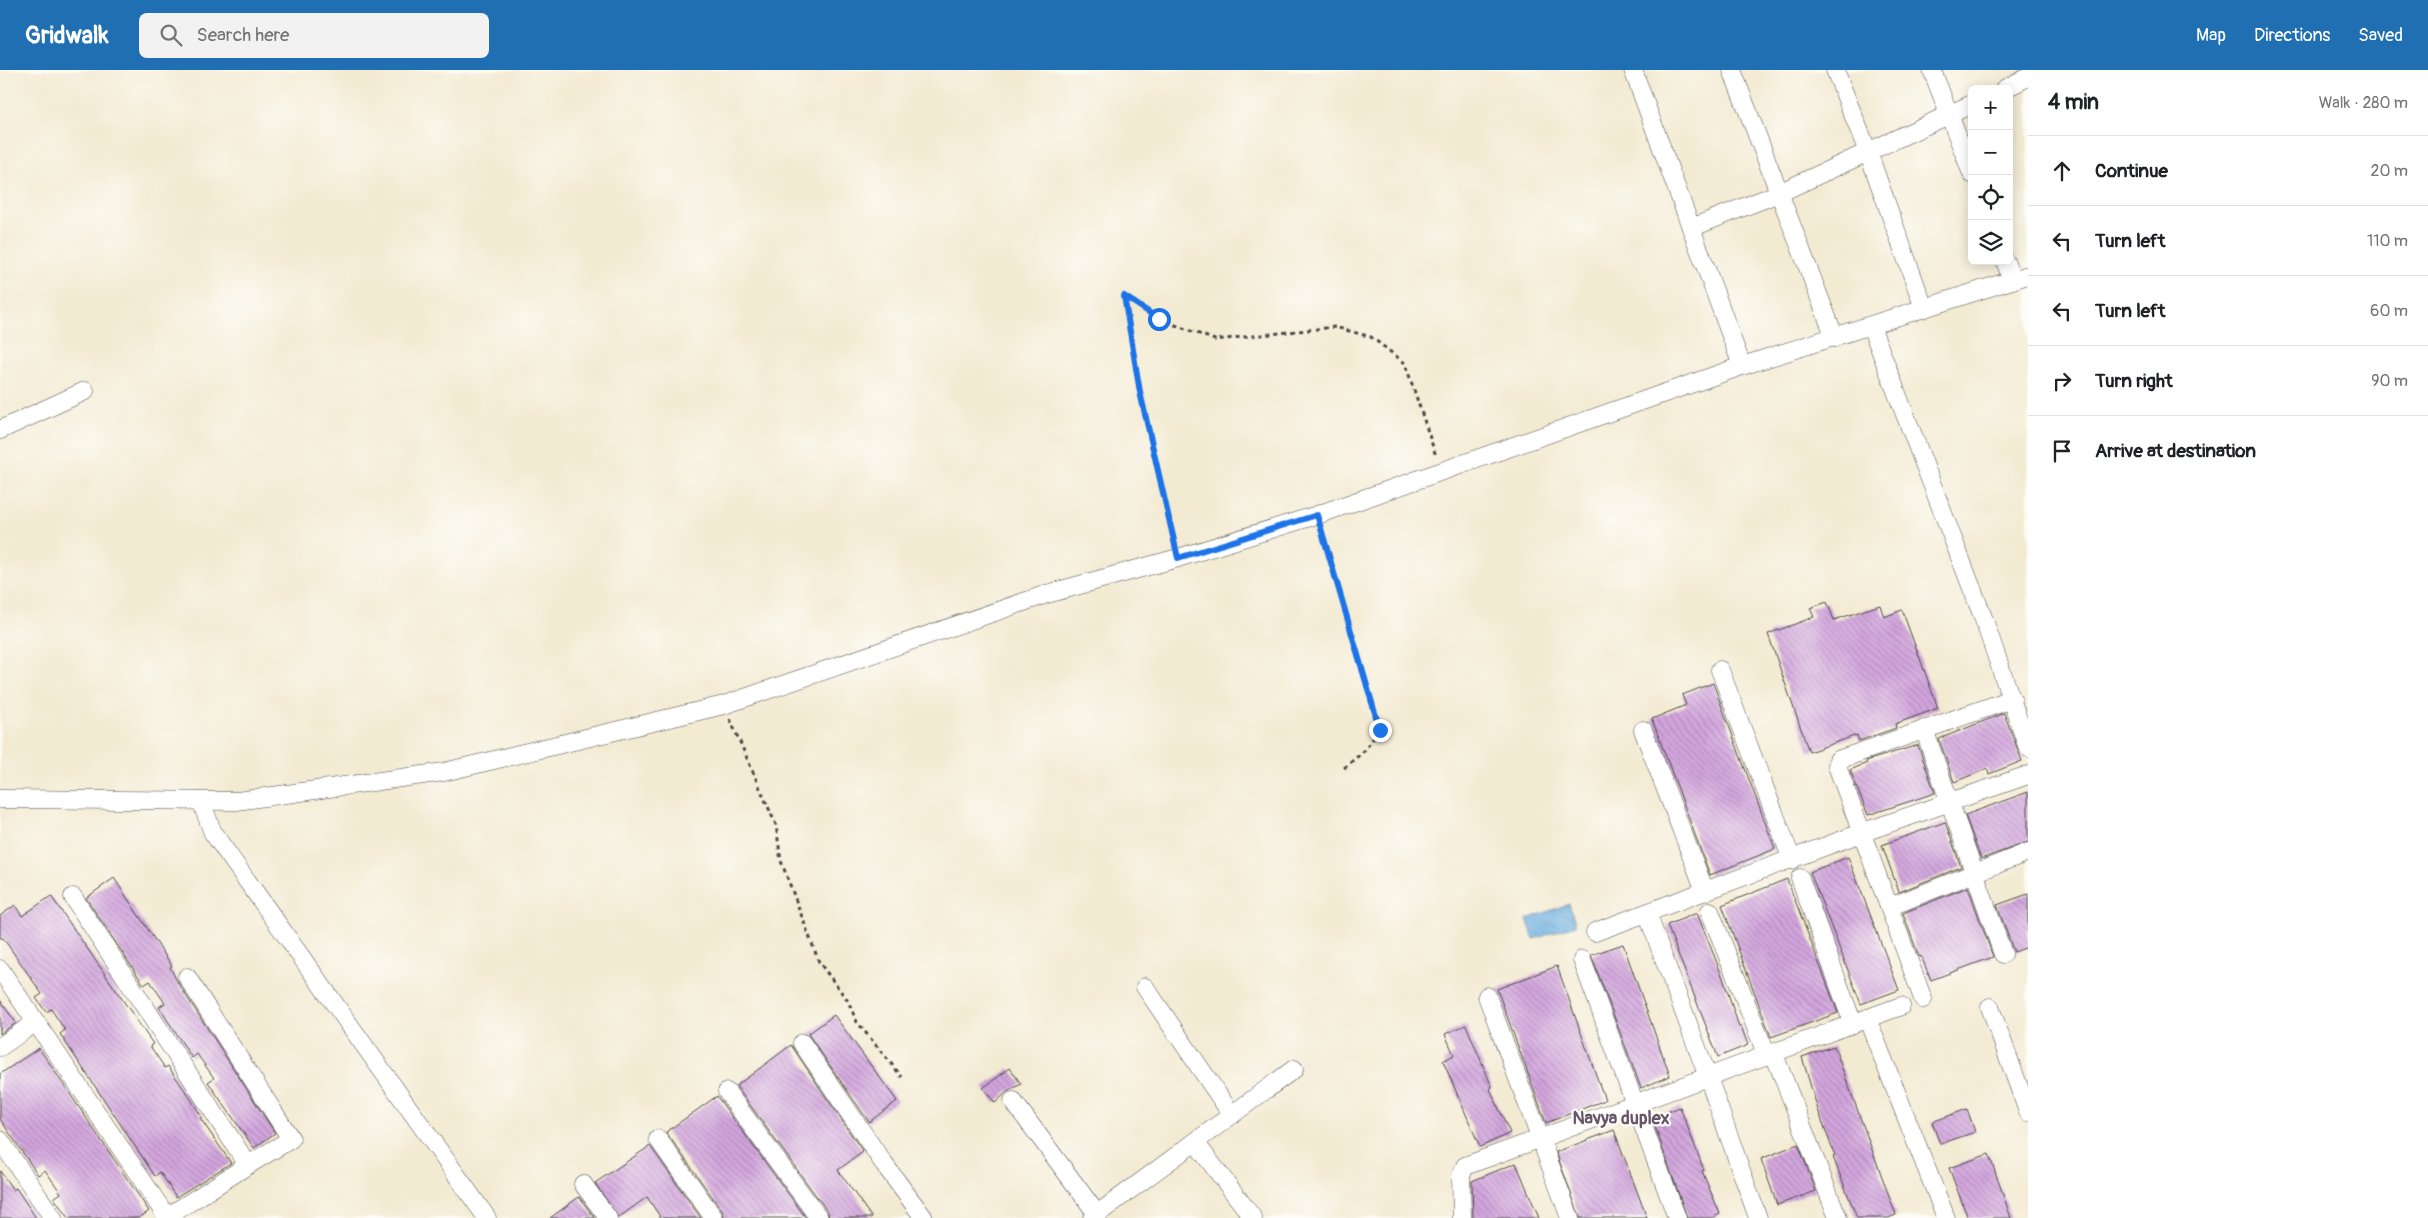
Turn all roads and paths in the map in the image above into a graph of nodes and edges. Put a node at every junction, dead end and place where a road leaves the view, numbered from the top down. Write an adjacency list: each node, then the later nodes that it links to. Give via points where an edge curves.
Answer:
1 (1634, 70): 12 (street)
2 (1732, 70): 11 (street)
3 (1835, 70): 9 (street)
4 (1932, 70): 8 (street)
5 (2028, 77): 6 (street)
6 (2012, 85)
7 (1968, 106): 8 (street)
8 (1949, 115): 9 (street); 10 (street)
9 (1868, 152): 11 (street); 15 (street)
10 (1968, 164)
11 (1779, 192): 12 (street); 17 (street)
12 (1691, 228): 18 (street)
13 (2009, 265): 14 (street)
14 (2020, 277): 15 (street)
15 (1924, 308): 16 (street)
16 (1871, 326): 17 (street); 25 (street)
17 (1835, 338): 18 (street)
18 (1742, 366): 21 (street)
19 (85, 391): 20 (street)
20 (0, 430)
21 (1442, 472): 22 (street); 23 (path, via 1405,363 1371,337 1334,327 1215,340 1159,319 1124,296 1140,392)
22 (1317, 515): 23 (street); 30 (path, via 1380,730 1364,751)
23 (1178, 558): 26 (street, via 1048,594)
24 (1720, 670): 37 (street)
25 (2012, 699): 27 (street); 29 (street)
26 (724, 705): 33 (street, via 444,772 237,801); 61 (path, via 776,825 781,861 819,962 848,1001 857,1022)
27 (1924, 729): 34 (street); 35 (street, via 1838,760 1837,766)
28 (1643, 730): 40 (street)
29 (2028, 748)
30 (1343, 769)
31 (2028, 775): 34 (street)
32 (0, 799): 33 (street)
33 (200, 801): 77 (street, via 213,833)
34 (1949, 801): 35 (street); 38 (street)
35 (1862, 833): 37 (street); 42 (street)
36 (2028, 852): 38 (street)
37 (1792, 860): 40 (street)
38 (1975, 872): 42 (street); 46 (street)
39 (1800, 878): 55 (street)
40 (1704, 891): 44 (street)
41 (73, 897): 72 (street)
42 (1889, 907): 52 (street)
43 (1710, 911): 59 (street)
44 (1646, 913): 45 (street); 62 (street)
45 (1595, 932)
46 (2003, 954)
47 (1582, 960): 65 (street)
48 (0, 969): 56 (street)
49 (187, 977): 72 (street, via 291,1139)
50 (1145, 988): 67 (street)
51 (1487, 996): 68 (street)
52 (1923, 999)
53 (1901, 1006): 55 (street)
54 (1990, 1007): 66 (street)
55 (1860, 1021): 59 (street); 88 (street)
56 (36, 1022): 58 (street); 76 (street)
57 (802, 1043): 81 (street)
58 (0, 1047)
59 (1770, 1055): 62 (street); 87 (street)
60 (1294, 1069): 67 (street)
61 (902, 1077)
62 (1708, 1077): 65 (street); 86 (street)
63 (726, 1092): 80 (street)
64 (1013, 1101): 74 (street)
65 (1636, 1103): 68 (street); 85 (street)
66 (2028, 1112)
67 (1232, 1115): 71 (street)
68 (1541, 1138): 83 (street, via 1465,1166 1461,1176); 84 (street)
69 (658, 1139): 79 (street)
70 (0, 1140): 75 (street)
71 (1195, 1142): 74 (street); 82 (street)
72 (248, 1165): 76 (street)
73 (583, 1184): 78 (street)
74 (1094, 1216)
75 (53, 1218)
76 (167, 1218)
77 (486, 1218)
78 (608, 1218)
79 (714, 1218)
80 (819, 1218)
81 (924, 1218)
82 (1253, 1218)
83 (1462, 1218)
84 (1570, 1218)
85 (1677, 1218)
86 (1758, 1218)
87 (1838, 1218)
88 (1946, 1218)

